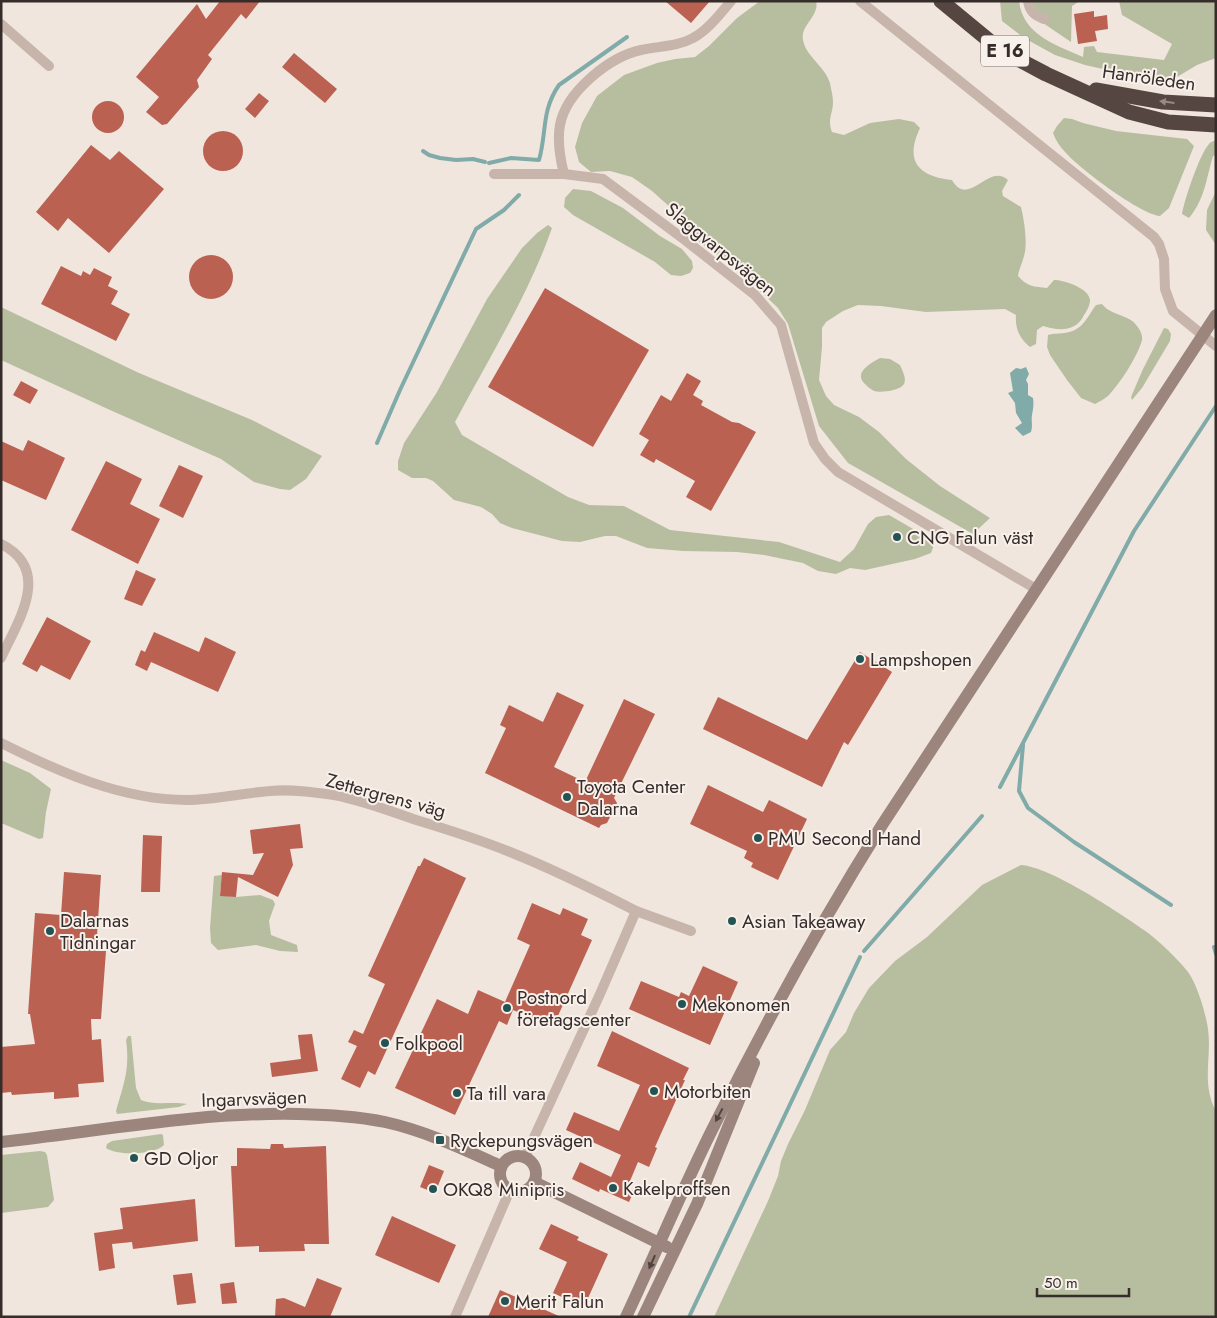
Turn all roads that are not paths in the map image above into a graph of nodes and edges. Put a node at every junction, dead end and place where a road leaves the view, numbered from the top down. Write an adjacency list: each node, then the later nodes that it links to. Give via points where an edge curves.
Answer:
1 (731, 1): 12 (street, via 694,38 618,58 604,66 578,91 568,102 560,125 559,154)
2 (860, 1): 14 (street, via 1154,236 1164,259 1165,289 1173,311)
3 (941, 1): 8 (highway, Hanröleden / E 16, via 1012,56)
4 (1028, 1): 5 (street, via 1035,16)
5 (1044, 19)
6 (1, 24): 7 (street)
7 (49, 66)
8 (1077, 87): 9 (highway, Hanröleden / E 16, one-way to 8, via 1163,102); 10 (highway, Hanröleden / E 16, via 1129,112 1186,124)
9 (1216, 105)
10 (1216, 125)
11 (494, 174): 12 (street, Slaggvarpsvägen)
12 (564, 174): 17 (street, Slaggvarpsvägen, via 603,179 692,245 768,308 782,325 814,443 838,472)
13 (1216, 315): 14 (main road)
14 (1202, 335): 15 (street); 17 (main road)
15 (1216, 346)
16 (1, 544): 18 (street, via 20,558 29,588 25,606)
17 (1036, 588): 22 (main road, via 877,833)
18 (1, 658)
19 (1, 743): 20 (street, Zettergrens väg, via 36,761 130,794 186,800 271,791 336,796 512,852)
20 (636, 911): 21 (street); 24 (street)
21 (691, 931)
22 (782, 994): 28 (main road, one-way to 28, via 714,1125); 29 (main road, via 700,1196)
23 (1, 1142): 25 (main road, Ingarvsvägen, via 245,1114 315,1114 355,1117 404,1127)
24 (525, 1157): 25 (main road, via 511,1157); 26 (main road, via 534,1165)
25 (501, 1166): 27 (main road, via 500,1177)
26 (534, 1182): 27 (main road, via 526,1190); 28 (main road)
27 (510, 1190): 30 (street)
28 (660, 1243): 29 (main road); 31 (main road, one-way to 31)
29 (674, 1250): 32 (main road)
30 (455, 1317)
31 (626, 1317)
32 (643, 1317)

